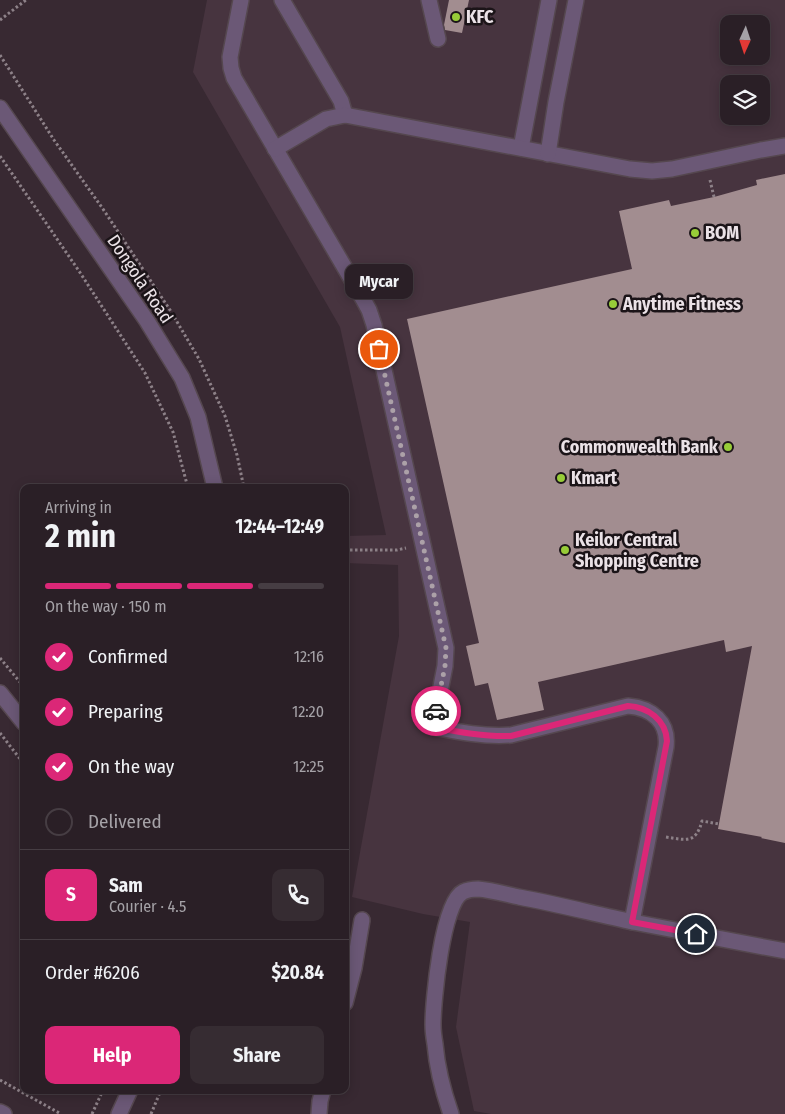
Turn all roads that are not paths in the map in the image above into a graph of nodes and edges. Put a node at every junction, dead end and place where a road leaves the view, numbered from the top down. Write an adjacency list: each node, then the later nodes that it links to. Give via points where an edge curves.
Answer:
1 (241, 0): 11 (street, via 230,57 231,68)
2 (282, 0): 8 (street, via 341,101)
3 (429, 0): 6 (street)
4 (549, 0): 10 (street)
5 (576, 0): 12 (street)
6 (438, 39)
7 (0, 108): 13 (street, Dongola Road, via 147,321 182,378 198,417)
8 (344, 116): 10 (street); 11 (street, via 326,119)
9 (785, 146): 12 (street, via 652,171)
10 (521, 148): 12 (street)
11 (276, 149): 17 (street, via 369,310 374,325 446,648 433,727 495,737 511,736 628,706 654,715 664,728 667,741)
12 (548, 154)
13 (215, 484)
14 (0, 692): 15 (street)
15 (20, 718)
16 (362, 920): 19 (street)
17 (632, 922): 18 (street); 26 (street, via 487,890 469,890 456,898 442,943 433,1026 438,1071)
18 (785, 951)
19 (349, 987)
20 (128, 1094): 24 (street)
21 (321, 1094): 25 (street)
22 (0, 1112): 23 (street)
23 (4, 1114)
24 (119, 1114)
25 (319, 1114)
26 (450, 1114)

